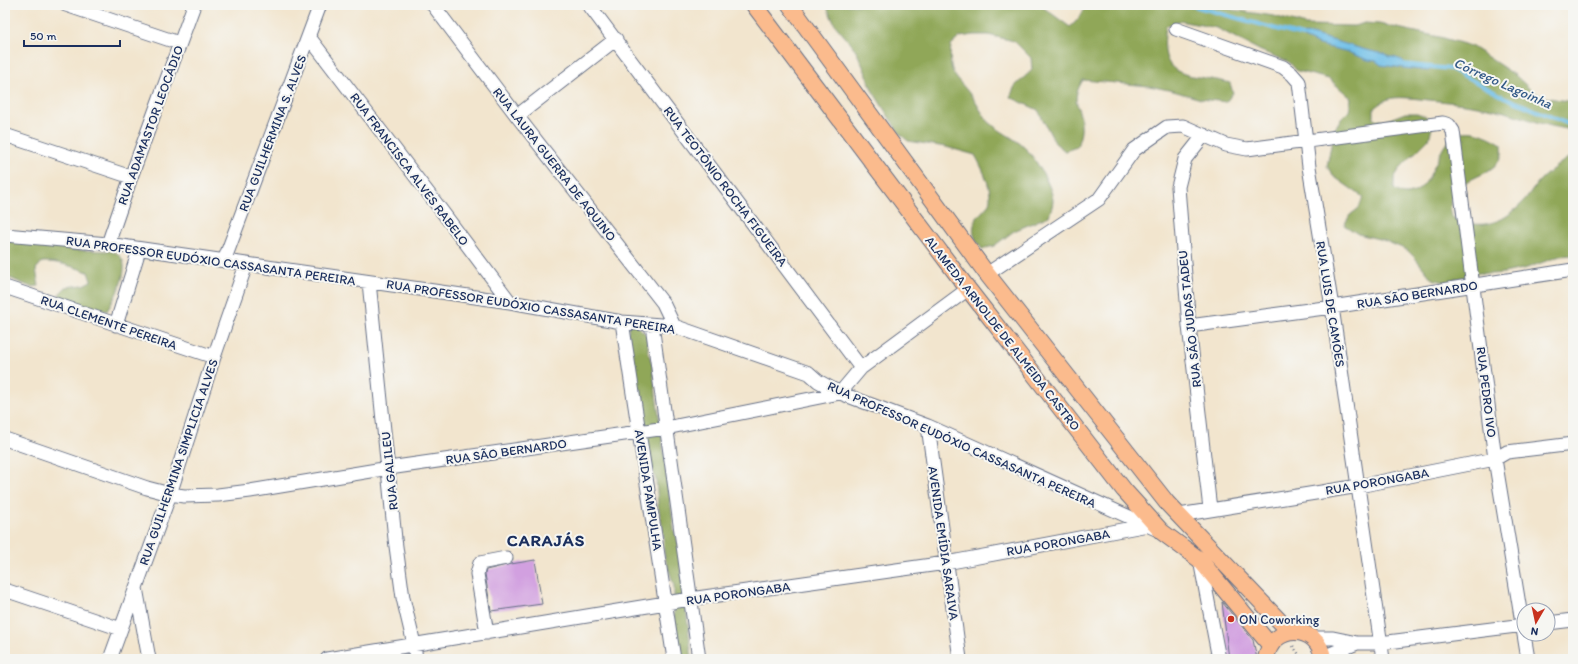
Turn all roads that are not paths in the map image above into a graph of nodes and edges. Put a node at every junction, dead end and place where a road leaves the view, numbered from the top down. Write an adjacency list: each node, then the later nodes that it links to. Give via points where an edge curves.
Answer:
1 (66, 5): 11 (street)
2 (194, 5): 11 (street, RUA ADAMASTOR LEOCÁDIO)
3 (320, 5): 9 (street, RUA GUILHERMINA S. ALVES)
4 (433, 5): 12 (street, RUA LAURA GUERRA DE AQUINO)
5 (589, 5): 10 (street, RUA TEOTÔNIO ROCHA FIGUEIRA)
6 (754, 5): 17 (main road, ALAMEDA ARNOLDE DE ALMEIDA CASTRO)
7 (790, 5): 16 (main road, ALAMEDA ARNOLDE DE ALMEIDA CASTRO)
8 (1176, 29): 15 (street, RUA LUIS DE CAMÕES, via 1283,67 1292,74 1299,82)
9 (309, 37): 22 (street, RUA GUILHERMINA S. ALVES); 30 (street, RUA FRANCISCA ALVES RABELO)
10 (616, 39): 12 (street); 38 (street, RUA TEOTÔNIO ROCHA FIGUEIRA)
11 (180, 43): 18 (street, RUA ADAMASTOR LEOCÁDIO)
12 (517, 116): 35 (street, RUA LAURA GUERRA DE AQUINO, via 663,303)
13 (5, 135): 18 (street)
14 (1204, 135): 15 (street, via 1226,145 1247,149); 25 (street, via 1182,126 1167,127 1134,150 1098,199); 36 (street, RUA SÃO JUDAS TADEU, via 1184,158 1178,187)
15 (1306, 141): 27 (street, RUA PEDRO IVO, via 1449,125 1453,131); 31 (street, RUA LUIS DE CAMÕES)
16 (899, 154): 17 (main road); 25 (main road, ALAMEDA ARNOLDE DE ALMEIDA CASTRO)
17 (878, 170): 29 (main road, ALAMEDA ARNOLDE DE ALMEIDA CASTRO)
18 (131, 177): 20 (street, RUA ADAMASTOR LEOCÁDIO)
19 (5, 235): 20 (street, RUA PROFESSOR EUDÓXIO CASSASANTA PEREIRA)
20 (108, 244): 21 (street, RUA PROFESSOR EUDÓXIO CASSASANTA PEREIRA)
21 (139, 250): 22 (street, RUA PROFESSOR EUDÓXIO CASSASANTA PEREIRA); 33 (street)
22 (224, 261): 23 (street, RUA PROFESSOR EUDÓXIO CASSASANTA PEREIRA)
23 (246, 265): 26 (street, RUA PROFESSOR EUDÓXIO CASSASANTA PEREIRA); 37 (street, RUA GUILHERMINA SIMPLICIA ALVES)
24 (1573, 270): 27 (street, RUA SÃO BERNARDO)
25 (987, 274): 50 (main road, ALAMEDA ARNOLDE DE ALMEIDA CASTRO)
26 (369, 282): 30 (street, RUA PROFESSOR EUDÓXIO CASSASANTA PEREIRA); 46 (street, RUA GALILEU)
27 (1473, 285): 31 (street, RUA SÃO BERNARDO); 45 (street, RUA PEDRO IVO)
28 (5, 287): 33 (street, RUA CLEMENTE PEREIRA)
29 (968, 289): 38 (street); 51 (main road, ALAMEDA ARNOLDE DE ALMEIDA CASTRO)
30 (510, 302): 32 (street, RUA PROFESSOR EUDÓXIO CASSASANTA PEREIRA)
31 (1332, 307): 36 (street, RUA SÃO BERNARDO); 47 (street, RUA LUIS DE CAMÕES)
32 (622, 322): 34 (street, RUA PROFESSOR EUDÓXIO CASSASANTA PEREIRA); 42 (street, AVENIDA PAMPULHA)
33 (116, 325): 37 (street, RUA CLEMENTE PEREIRA)
34 (652, 325): 35 (street, RUA PROFESSOR EUDÓXIO CASSASANTA PEREIRA); 41 (street, AVENIDA PAMPULHA)
35 (674, 326): 39 (street, RUA PROFESSOR EUDÓXIO CASSASANTA PEREIRA, via 809,373)
36 (1189, 326): 49 (street, RUA SÃO JUDAS TADEU)
37 (214, 358): 48 (street, RUA GUILHERMINA SIMPLICIA ALVES)
38 (861, 368): 39 (street)
39 (840, 394): 40 (street, RUA PROFESSOR EUDÓXIO CASSASANTA PEREIRA); 41 (street, RUA SÃO BERNARDO)
40 (928, 426): 51 (street, RUA PROFESSOR EUDÓXIO CASSASANTA PEREIRA); 54 (street, AVENIDA EMÍDIA SARAIVA)
41 (666, 428): 42 (street, RUA SÃO BERNARDO); 57 (street, AVENIDA PAMPULHA)
42 (640, 432): 46 (street, RUA SÃO BERNARDO); 59 (street, AVENIDA PAMPULHA)
43 (5, 439): 48 (street, RUA SÃO BERNARDO)
44 (1573, 444): 45 (street, RUA PORONGABA, via 1508,452)
45 (1495, 459): 47 (street, RUA PORONGABA); 58 (street, RUA PEDRO IVO)
46 (389, 468): 48 (street, RUA SÃO BERNARDO, via 218,495); 70 (street, RUA GALILEU, via 403,598)
47 (1359, 486): 49 (street, RUA PORONGABA); 67 (street, RUA LUIS DE CAMÕES)
48 (170, 494): 55 (street, RUA GUILHERMINA SIMPLICIA ALVES)
49 (1210, 509): 50 (street, RUA PORONGABA)
50 (1179, 515): 65 (main road, ALAMEDA ARNOLDE DE ALMEIDA CASTRO)
51 (1155, 529): 53 (main road, ALAMEDA ARNOLDE DE ALMEIDA CASTRO); 54 (street, RUA PORONGABA)
52 (506, 558): 64 (street, via 480,563 477,574)
53 (1200, 560): 71 (main road, ALAMEDA ARNOLDE DE ALMEIDA CASTRO); 80 (street)
54 (946, 563): 57 (street, RUA PORONGABA); 79 (street, AVENIDA EMÍDIA SARAIVA)
55 (136, 587): 63 (street, RUA GUILHERMINA SIMPLICIA ALVES); 74 (street)
56 (5, 590): 63 (street)
57 (690, 599): 59 (street, RUA PORONGABA); 78 (street, AVENIDA PAMPULHA)
58 (1519, 602)
59 (666, 604): 64 (street, RUA PORONGABA); 77 (street, AVENIDA PAMPULHA)
60 (1573, 620): 61 (street)
61 (1556, 622)
62 (1516, 627): 67 (street)
63 (121, 629): 73 (street, RUA GUILHERMINA SIMPLICIA ALVES)
64 (487, 632): 70 (street, RUA PORONGABA)
65 (1290, 632): 66 (main road, via 1299,632); 71 (main road, via 1280,635 1273,641)
66 (1312, 638): 69 (street, via 1333,638); 72 (main road, via 1321,648)
67 (1380, 642): 69 (street); 81 (street, RUA LUIS DE CAMÕES)
68 (1525, 642): 82 (street, RUA PEDRO IVO)
69 (1357, 643): 72 (street)
70 (414, 644): 75 (street, RUA PORONGABA); 76 (street, RUA GALILEU)
71 (1268, 652)
72 (1323, 658)
73 (110, 659)
74 (149, 659)
75 (327, 659)
76 (416, 659)
77 (674, 659)
78 (699, 659)
79 (960, 659)
80 (1219, 659)
81 (1383, 659)
82 (1528, 659)

